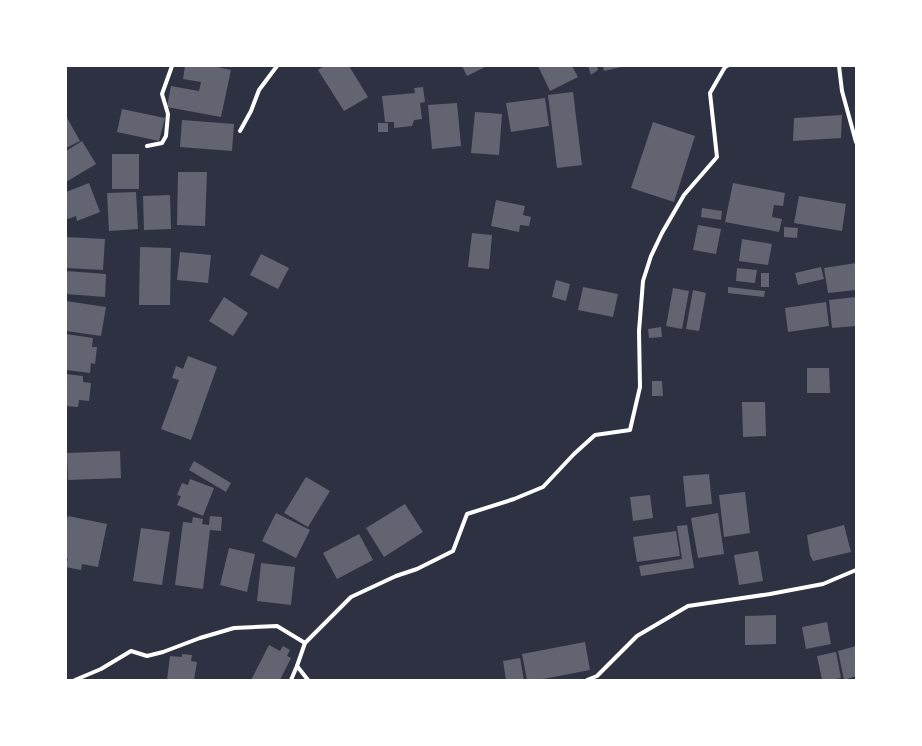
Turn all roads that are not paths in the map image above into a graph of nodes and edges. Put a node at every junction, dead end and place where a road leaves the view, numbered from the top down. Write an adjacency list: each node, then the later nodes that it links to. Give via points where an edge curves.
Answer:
1 (172, 66): 7 (street, via 162,94 168,114 166,136 162,143)
2 (277, 66): 5 (street, via 259,90)
3 (727, 66): 9 (street, via 710,93 716,157 684,196 662,233 643,281 639,331 640,387 630,430 595,435 543,487 466,514 453,551 351,597)
4 (839, 66): 6 (street, via 842,91)
5 (240, 130)
6 (856, 142)
7 (147, 146)
8 (856, 570): 14 (street, via 823,584 688,606 637,636 597,676)
9 (305, 643): 10 (street); 11 (street, via 277,626 234,628 147,656 131,650 101,669)
10 (297, 666): 12 (street); 13 (street)
11 (75, 680)
12 (291, 680)
13 (308, 680)
14 (587, 680)

